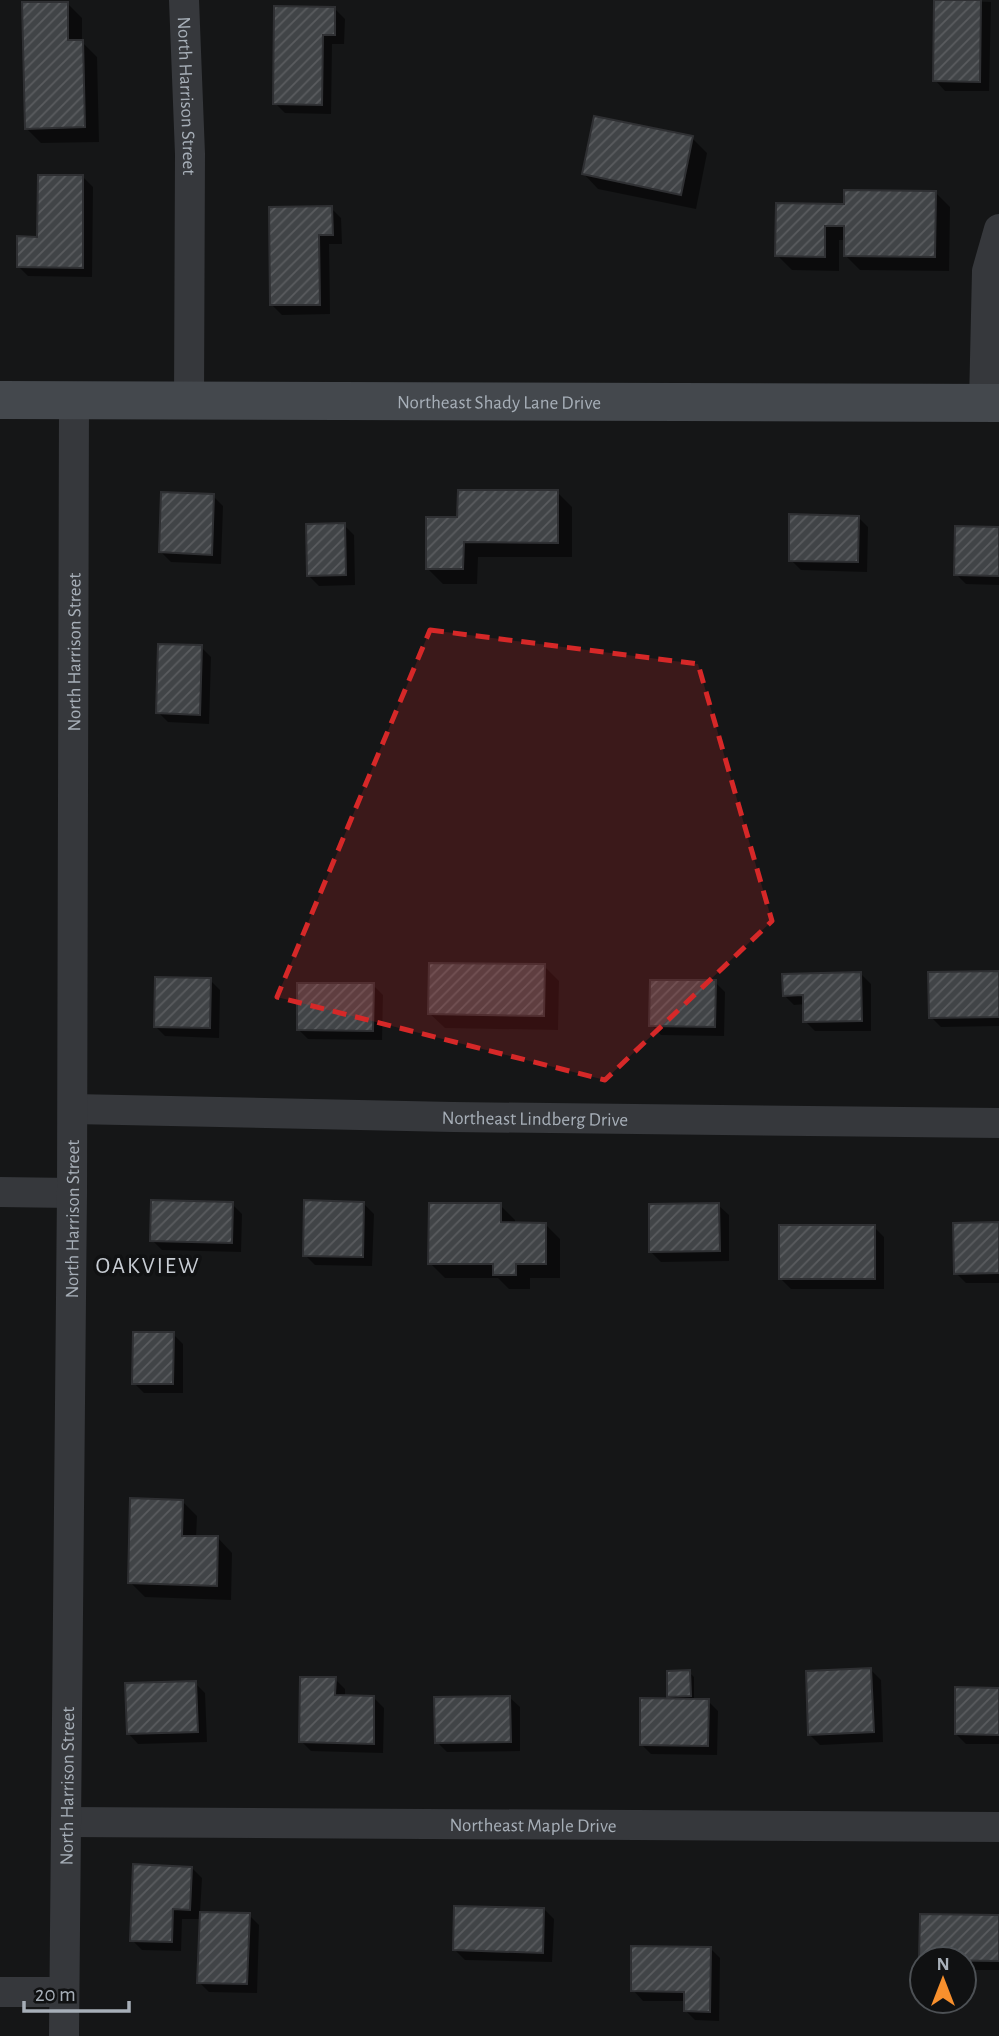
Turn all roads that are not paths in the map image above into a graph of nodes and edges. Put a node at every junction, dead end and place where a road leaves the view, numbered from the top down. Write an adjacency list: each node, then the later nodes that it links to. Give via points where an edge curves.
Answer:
1 (184, 0): 5 (street, North Harrison Street, via 190,154)
2 (999, 229): 6 (street, via 987,271)
3 (0, 400): 4 (street, Northeast Shady Lane Drive)
4 (74, 401): 5 (street, Northeast Shady Lane Drive); 7 (street, North Harrison Street)
5 (189, 401): 6 (street, Northeast Shady Lane Drive)
6 (992, 403)
7 (73, 1109): 8 (street, Northeast Lindberg Drive); 10 (street, North Harrison Street)
8 (999, 1122)
9 (0, 1192): 10 (street)
10 (72, 1193): 11 (street, North Harrison Street)
11 (66, 1822): 12 (street, Northeast Maple Drive); 14 (street, North Harrison Street)
12 (999, 1828)
13 (0, 1992): 14 (street)
14 (64, 1992): 15 (street, North Harrison Street)
15 (64, 2036)

